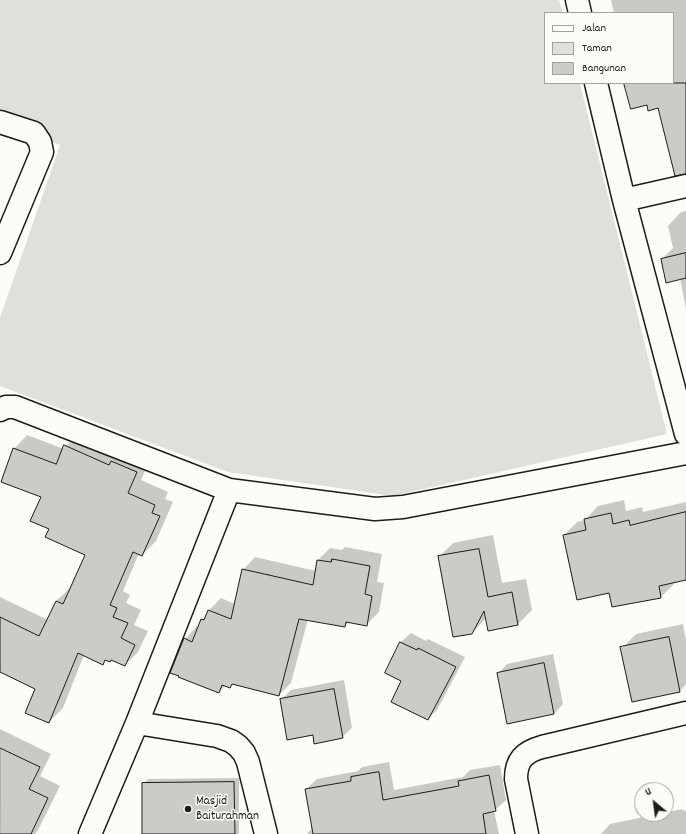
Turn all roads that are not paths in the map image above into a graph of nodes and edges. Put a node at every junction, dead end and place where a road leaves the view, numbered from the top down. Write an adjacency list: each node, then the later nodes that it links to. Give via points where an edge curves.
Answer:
1 (577, 0): 2 (street)
2 (580, 12)
3 (596, 84): 6 (street)
4 (0, 122): 7 (street, via 34,134 40,142 42,152)
5 (686, 186): 6 (street)
6 (624, 200): 9 (street)
7 (0, 253)
8 (0, 410): 11 (street, via 16,407)
9 (686, 434)
10 (686, 453): 11 (street, via 403,507 374,509)
11 (229, 490): 13 (street)
12 (686, 713): 16 (street, via 542,747 525,755 519,761 516,779)
13 (137, 723): 14 (street); 15 (street, via 216,736 238,746 248,762)
14 (90, 834)
15 (266, 834)
16 (527, 834)

